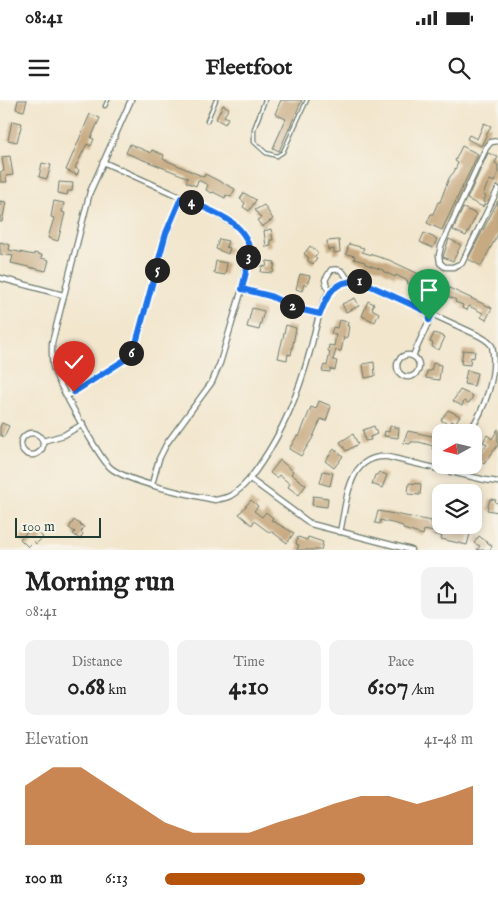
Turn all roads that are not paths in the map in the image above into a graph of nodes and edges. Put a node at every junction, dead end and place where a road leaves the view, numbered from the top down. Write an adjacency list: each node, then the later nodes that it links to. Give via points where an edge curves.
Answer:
1 (108, 100): 6 (lane)
2 (130, 100): 9 (street)
3 (216, 100): 7 (lane)
4 (265, 100): 5 (lane, via 254,129 254,142 266,153 277,156 282,152)
5 (307, 100)
6 (106, 106)
7 (207, 120)
8 (498, 141): 10 (street, via 486,148 447,230 439,256 445,267 462,263)
9 (103, 162): 11 (street); 16 (street, via 90,192)
10 (498, 189)
11 (181, 198): 14 (street, via 231,222 245,236 250,248); 21 (street, via 166,233 130,356)
12 (0, 278): 16 (street)
13 (349, 282): 15 (street); 15 (street, via 341,270 331,270 325,280); 18 (street, via 360,281)
14 (242, 289): 17 (street); 29 (street, via 212,382 167,444)
15 (329, 292): 17 (street)
16 (64, 295): 21 (street, via 52,353 55,373)
17 (320, 314): 27 (street, via 296,400 281,431)
18 (432, 314): 19 (street); 20 (street, via 486,340 496,358)
19 (413, 356): 19 (street, via 418,361 418,372 412,377 402,376 397,370 397,362 402,356)
20 (497, 377): 23 (street)
21 (67, 396): 22 (street)
22 (82, 424): 24 (street, via 64,436); 29 (street, via 110,468 128,478)
23 (474, 424)
24 (43, 441): 24 (street, via 39,434 31,432 24,435 20,445 26,454 34,455 40,452)
25 (432, 467): 30 (street, via 388,457 374,457 361,464 352,478)
26 (460, 474): 28 (street)
27 (250, 479): 29 (street, via 229,496 215,500); 30 (street, via 307,522)
28 (498, 482)
29 (152, 484)
30 (340, 532): 31 (street)
31 (411, 550)

